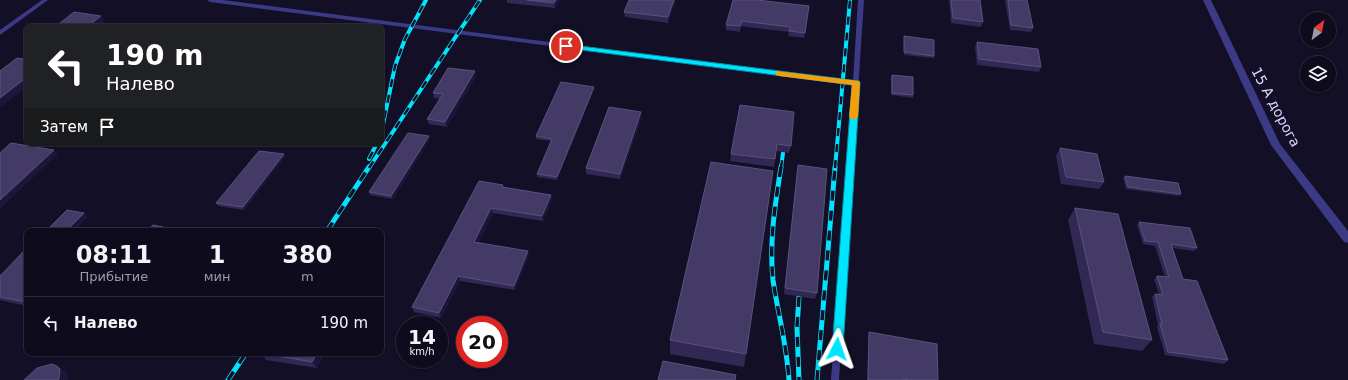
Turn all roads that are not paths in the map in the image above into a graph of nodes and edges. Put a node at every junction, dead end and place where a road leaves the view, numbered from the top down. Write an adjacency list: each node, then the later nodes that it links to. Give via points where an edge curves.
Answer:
1 (45, 0): 5 (lane)
2 (210, 0): 6 (lane)
3 (861, 0): 6 (lane)
4 (1207, 0): 7 (street, 15 А дорога, via 1276,145)
5 (0, 33)
6 (856, 83): 8 (lane)
7 (1348, 238)
8 (835, 380)

